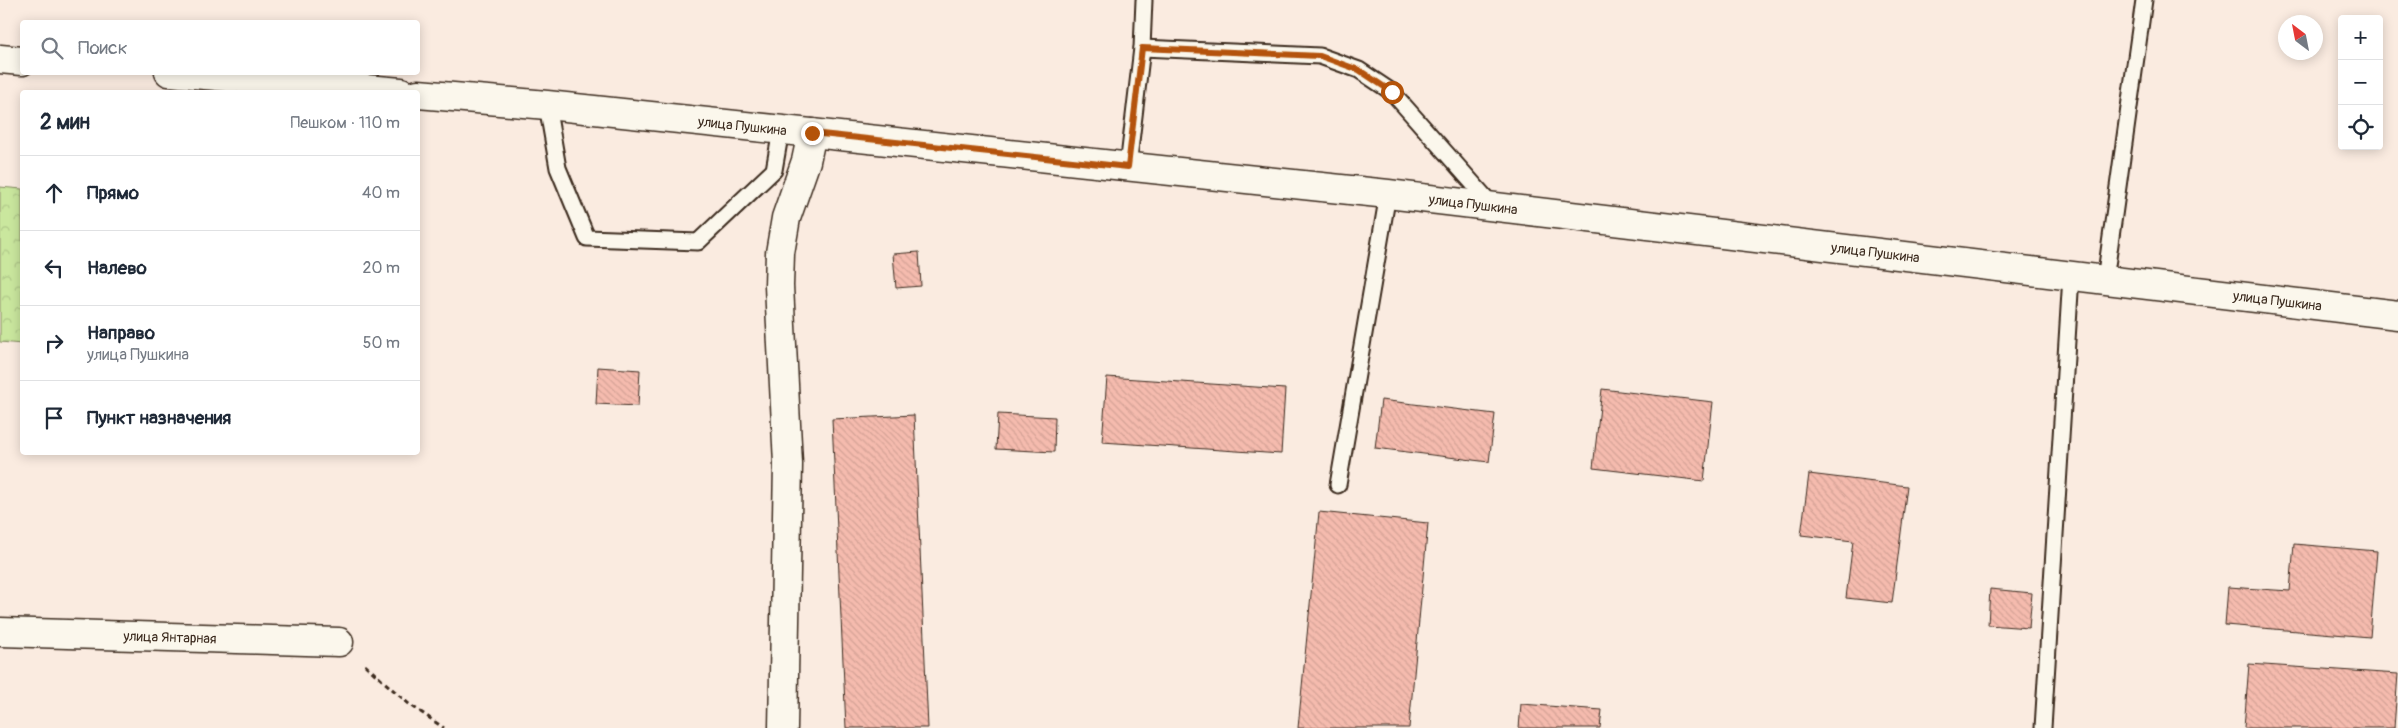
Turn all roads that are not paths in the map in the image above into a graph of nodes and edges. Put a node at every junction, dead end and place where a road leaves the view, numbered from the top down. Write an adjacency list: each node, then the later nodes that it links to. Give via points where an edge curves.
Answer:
1 (1144, 0): 3 (lane)
2 (2144, 0): 16 (lane)
3 (1142, 48): 12 (lane); 14 (lane, via 1320,56 1359,70 1392,92)
4 (0, 59): 5 (street)
5 (20, 61)
6 (204, 75): 7 (street)
7 (378, 90)
8 (420, 94): 9 (street, улица Пушкина)
9 (547, 105): 10 (street, улица Пушкина); 10 (lane, via 558,168 587,238 698,242 774,170)
10 (781, 130): 11 (street, улица Пушкина)
11 (812, 133): 12 (street, улица Пушкина); 21 (street, via 786,218 780,253 788,464)
12 (1128, 167): 13 (street, улица Пушкина)
13 (1388, 194): 14 (street, улица Пушкина); 18 (lane)
14 (1494, 207): 15 (street, улица Пушкина)
15 (2071, 276): 16 (street, улица Пушкина); 22 (lane)
16 (2105, 280): 17 (street, улица Пушкина)
17 (2398, 316)
18 (1338, 485)
19 (0, 632): 20 (street, улица Янтарная)
20 (339, 642)
21 (783, 728)
22 (2042, 728)

